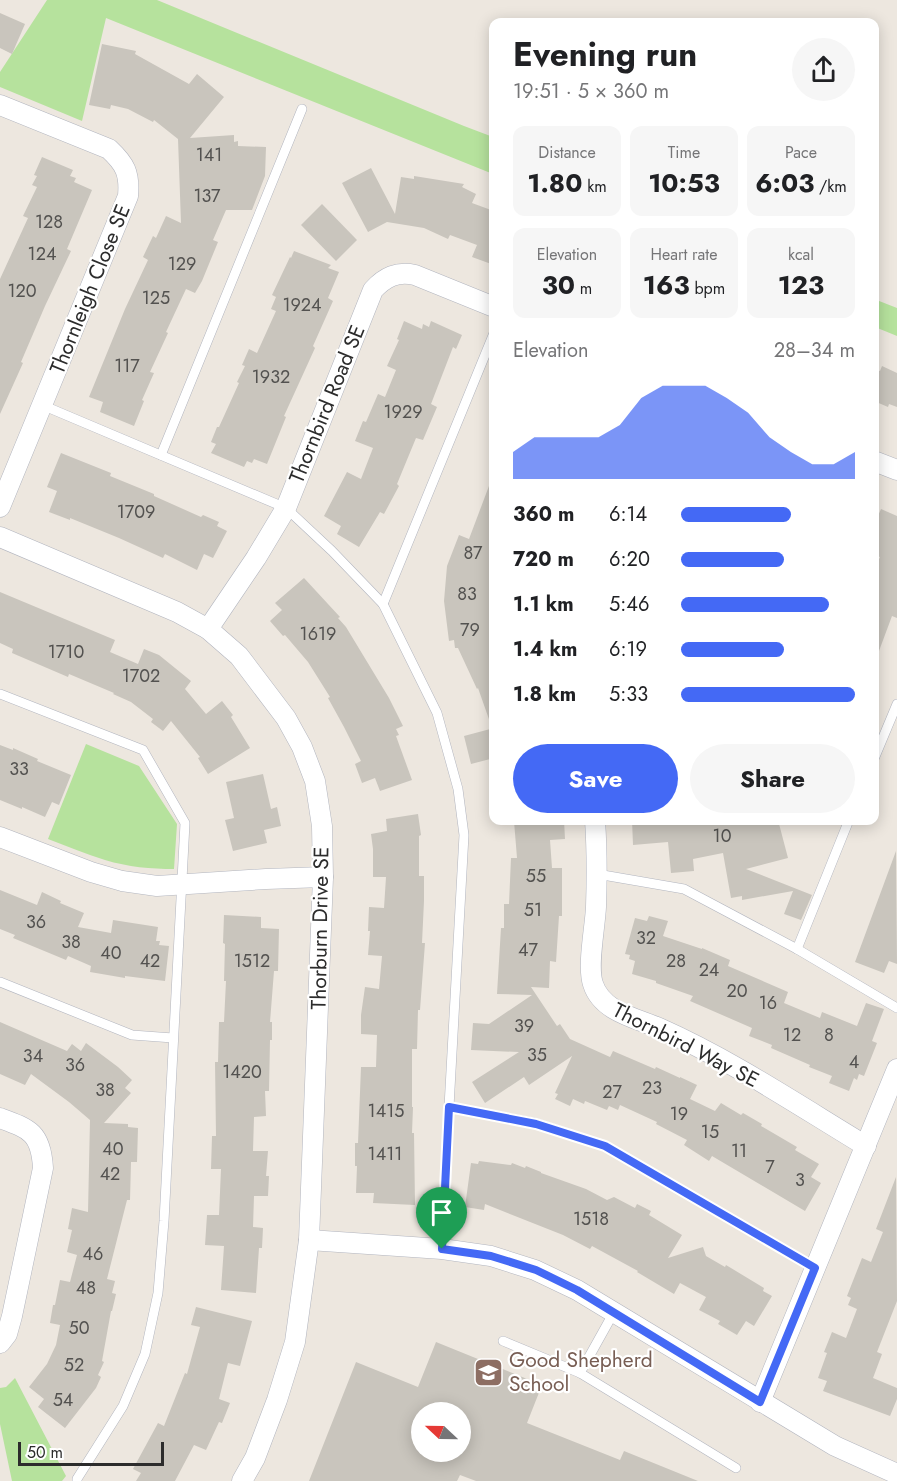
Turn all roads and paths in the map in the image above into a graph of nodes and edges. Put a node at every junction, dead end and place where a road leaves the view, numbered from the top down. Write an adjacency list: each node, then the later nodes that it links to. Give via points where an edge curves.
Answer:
1 (0, 105): 5 (street, Thornleigh Close SE, via 110,149 126,170 129,183 128,196)
2 (303, 109): 6 (lane)
3 (489, 305): 10 (street, Thornbird Road SE, via 415,275 405,273 381,280 373,290)
4 (489, 345): 12 (lane)
5 (42, 405): 6 (lane); 9 (street, Thornleigh Close SE)
6 (161, 455): 10 (lane)
7 (879, 463): 8 (street)
8 (897, 470)
9 (0, 507)
10 (286, 508): 12 (lane); 13 (street, Thornbird Road SE)
11 (0, 537): 13 (street, Thorburn Drive SE, via 177,612)
12 (383, 604): 28 (lane, via 437,713 458,789 464,835)
13 (208, 629): 21 (street, Thorburn Drive SE, via 239,656 286,718 302,747 315,781 322,826)
14 (0, 694): 22 (lane, via 143,750 185,823)
15 (897, 704): 16 (lane)
16 (879, 747)
17 (595, 825): 20 (street, Thornbird Way SE)
18 (847, 825): 23 (lane)
19 (0, 837): 22 (street, via 122,881 157,886)
20 (597, 874): 23 (lane, via 684,889); 30 (street, Thornbird Way SE, via 591,975 600,998 620,1012 704,1050)
21 (323, 877): 22 (street); 31 (street, Thorburn Drive SE)
22 (181, 884): 26 (lane)
23 (796, 949): 25 (lane)
24 (0, 982): 26 (lane, via 132,1035)
25 (897, 1008)
26 (173, 1038): 41 (lane, via 158,1293 145,1354 123,1406)
27 (897, 1069): 30 (street)
28 (449, 1107): 32 (lane); 33 (lane, via 536,1124 605,1146)
29 (0, 1118): 36 (street, via 36,1136 43,1168 12,1316)
30 (866, 1146): 33 (street)
31 (309, 1240): 32 (street); 42 (street, Thorburn Drive SE, via 295,1342 255,1458)
32 (442, 1249): 34 (street, via 491,1256 536,1270)
33 (815, 1268): 38 (street)
34 (614, 1312): 37 (lane); 38 (street)
35 (503, 1341): 37 (lane)
36 (0, 1343)
37 (580, 1373): 39 (lane)
38 (760, 1402): 40 (street, via 835,1446)
39 (736, 1468)
40 (897, 1474)
41 (77, 1481)
42 (242, 1481)

